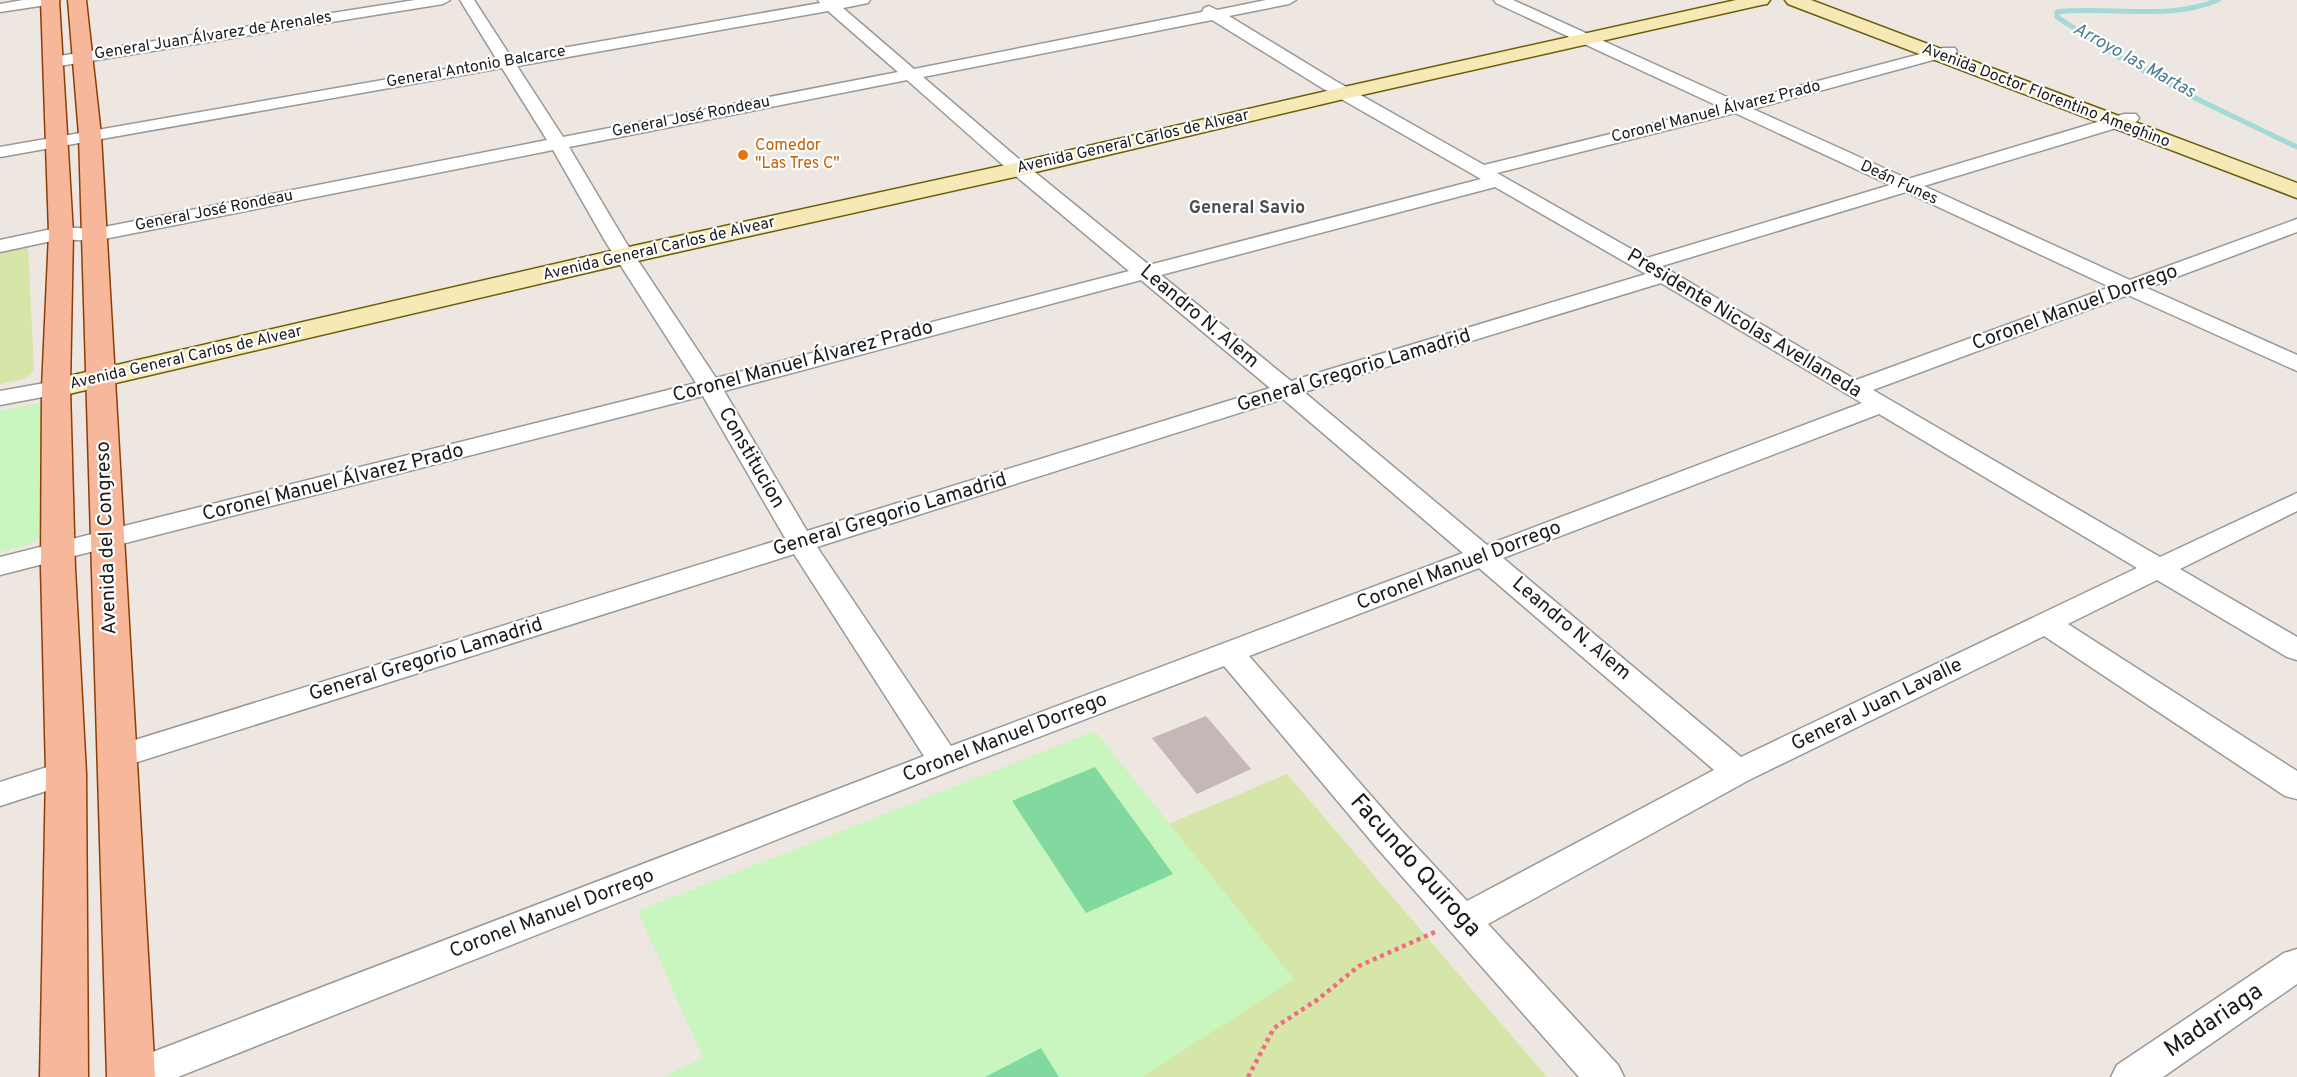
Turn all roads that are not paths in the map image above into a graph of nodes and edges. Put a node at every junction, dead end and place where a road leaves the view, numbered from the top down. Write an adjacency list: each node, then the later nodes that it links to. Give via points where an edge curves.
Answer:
1 (51, 0): 14 (street); 19 (main road, Avenida del Congreso)
2 (76, 0): 18 (main road, Avenida del Congreso)
3 (443, 0): 18 (street, General Juan Álvarez de Arenales)
4 (467, 0): 20 (street, Constitucion)
5 (863, 0): 13 (street, General Antonio Balcarce)
6 (1189, 0): 15 (street, Presidente Nicolas Avellaneda)
7 (1289, 0): 15 (street, General José Rondeau)
8 (1501, 0): 16 (street, Deán Funes)
9 (1706, 0): 16 (street, Avenida General Carlos de Alvear)
10 (1761, 0): 16 (street, Avenida General Carlos de Alvear)
11 (1794, 0): 17 (street, Avenida Doctor Florentino Ameghino)
12 (1813, 0): 17 (street, Avenida Doctor Florentino Ameghino)
13 (828, 3): 20 (street, General Antonio Balcarce); 21 (street, Leandro N. Alem)
14 (0, 8)
15 (1215, 14): 21 (street, General José Rondeau); 22 (street, Presidente Nicolas Avellaneda)
16 (1578, 34): 22 (street, Avenida General Carlos de Alvear); 23 (street, Deán Funes)
17 (1943, 52): 23 (street, Coronel Manuel Álvarez Prado); 24 (street, Avenida Doctor Florentino Ameghino)
18 (82, 57): 19 (street, General Juan Álvarez de Arenales); 25 (main road, Avenida del Congreso)
19 (53, 62): 25 (main road, Avenida del Congreso)
20 (508, 62): 25 (street, General Antonio Balcarce); 26 (street, Constitucion)
21 (909, 74): 26 (street, General José Rondeau); 28 (street, Leandro N. Alem)
22 (1336, 88): 28 (street, Avenida General Carlos de Alvear); 29 (street, Presidente Nicolas Avellaneda)
23 (1735, 108): 29 (street, Coronel Manuel Álvarez Prado); 31 (street, Deán Funes)
24 (2123, 121): 30 (street, Avenida Doctor Florentino Ameghino); 31 (street, General Gregorio Lamadrid); 32 (street, Avenida Doctor Florentino Ameghino)
25 (73, 138): 27 (street, General Antonio Balcarce); 34 (main road, Avenida del Congreso)
26 (558, 143): 34 (street, General José Rondeau); 36 (street, Constitucion)
27 (0, 152)
28 (1012, 163): 36 (street, Avenida General Carlos de Alvear); 38 (street, Leandro N. Alem)
29 (1491, 175): 37 (street, Presidente Nicolas Avellaneda); 38 (street, Coronel Manuel Álvarez Prado)
30 (2297, 181)
31 (1907, 186): 37 (street, General Gregorio Lamadrid); 39 (street, Deán Funes)
32 (2297, 191)
33 (2297, 225): 39 (street, Coronel Manuel Dorrego)
34 (77, 234): 35 (street, General José Rondeau); 41 (main road, Avenida del Congreso); 43 (main road, Avenida del Congreso)
35 (0, 246)
36 (620, 249): 41 (street, Avenida General Carlos de Alvear); 42 (street, Constitucion)
37 (1654, 271): 44 (street, Presidente Nicolas Avellaneda); 45 (street, General Gregorio Lamadrid)
38 (1145, 272): 42 (street, Coronel Manuel Álvarez Prado); 45 (street, Leandro N. Alem)
39 (2130, 288): 40 (street, Deán Funes); 44 (street, Coronel Manuel Dorrego)
40 (2297, 364)
41 (100, 368): 43 (street, Avenida General Carlos de Alvear); 49 (main road, Avenida del Congreso)
42 (710, 387): 49 (street, Coronel Manuel Álvarez Prado); 50 (street, Constitucion)
43 (56, 388): 46 (street); 51 (main road, Avenida del Congreso)
44 (1853, 389): 47 (street, Presidente Nicolas Avellaneda)
45 (1287, 390): 50 (street, General Gregorio Lamadrid); 52 (street, Leandro N. Alem)
46 (0, 398)
47 (1880, 405): 52 (street, Coronel Manuel Dorrego); 54 (street, Presidente Nicolas Avellaneda)
48 (2297, 501): 54 (street, General Juan Lavalle)
49 (107, 540): 51 (street, Coronel Manuel Álvarez Prado); 58 (main road, Avenida del Congreso)
50 (801, 543): 58 (street, General Gregorio Lamadrid); 59 (street, Constitucion)
51 (58, 550): 53 (street, Coronel Manuel Álvarez Prado); 61 (main road, Avenida del Congreso)
52 (1485, 557): 57 (street, Coronel Manuel Dorrego); 60 (street, Leandro N. Alem)
53 (0, 566)
54 (2156, 568): 55 (street, General Juan Lavalle); 56 (street, Presidente Nicolas Avellaneda)
55 (2047, 624): 60 (street, General Juan Lavalle); 62 (street)
56 (2297, 651)
57 (1229, 652): 59 (street, Coronel Manuel Dorrego); 64 (street, Facundo Quiroga)
58 (117, 757): 67 (main road, Avenida del Congreso)
59 (944, 761): 67 (street, Coronel Manuel Dorrego)
60 (1738, 772): 64 (street, General Juan Lavalle)
61 (66, 773): 63 (street); 66 (main road, Avenida del Congreso)
62 (2297, 787)
63 (0, 794)
64 (1463, 920): 68 (street, Facundo Quiroga)
65 (2297, 964): 69 (street, Madariaga)
66 (64, 1077)
67 (132, 1077)
68 (1604, 1077)
69 (2132, 1077)

